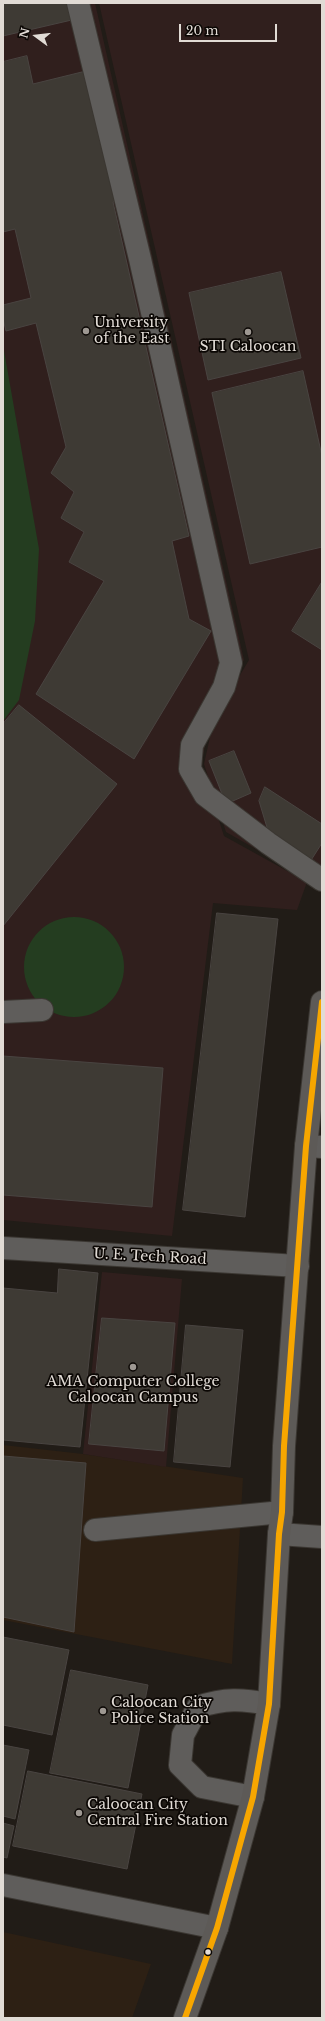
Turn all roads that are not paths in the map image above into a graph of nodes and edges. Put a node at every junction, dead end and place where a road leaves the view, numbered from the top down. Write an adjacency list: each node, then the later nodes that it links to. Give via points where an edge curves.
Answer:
1 (78, 3): 2 (street, via 138,251 231,663 224,687 192,746 190,769 205,795)
2 (322, 880)
3 (322, 1002): 6 (highway)
4 (42, 1010): 5 (street)
5 (3, 1012)
6 (314, 1146): 8 (highway)
7 (3, 1248): 8 (street, U. E. Tech Road)
8 (298, 1266): 9 (highway, via 284,1446)
9 (282, 1512): 10 (street); 11 (highway)
10 (95, 1530)
11 (278, 1534): 12 (street); 13 (highway)
12 (322, 1536)
13 (269, 1704): 14 (highway); 14 (street, via 241,1699 216,1701 198,1707 183,1735 180,1765 202,1787)
14 (253, 1797): 16 (highway)
15 (3, 1885): 16 (street)
16 (217, 1928): 17 (highway)
17 (185, 2018)

